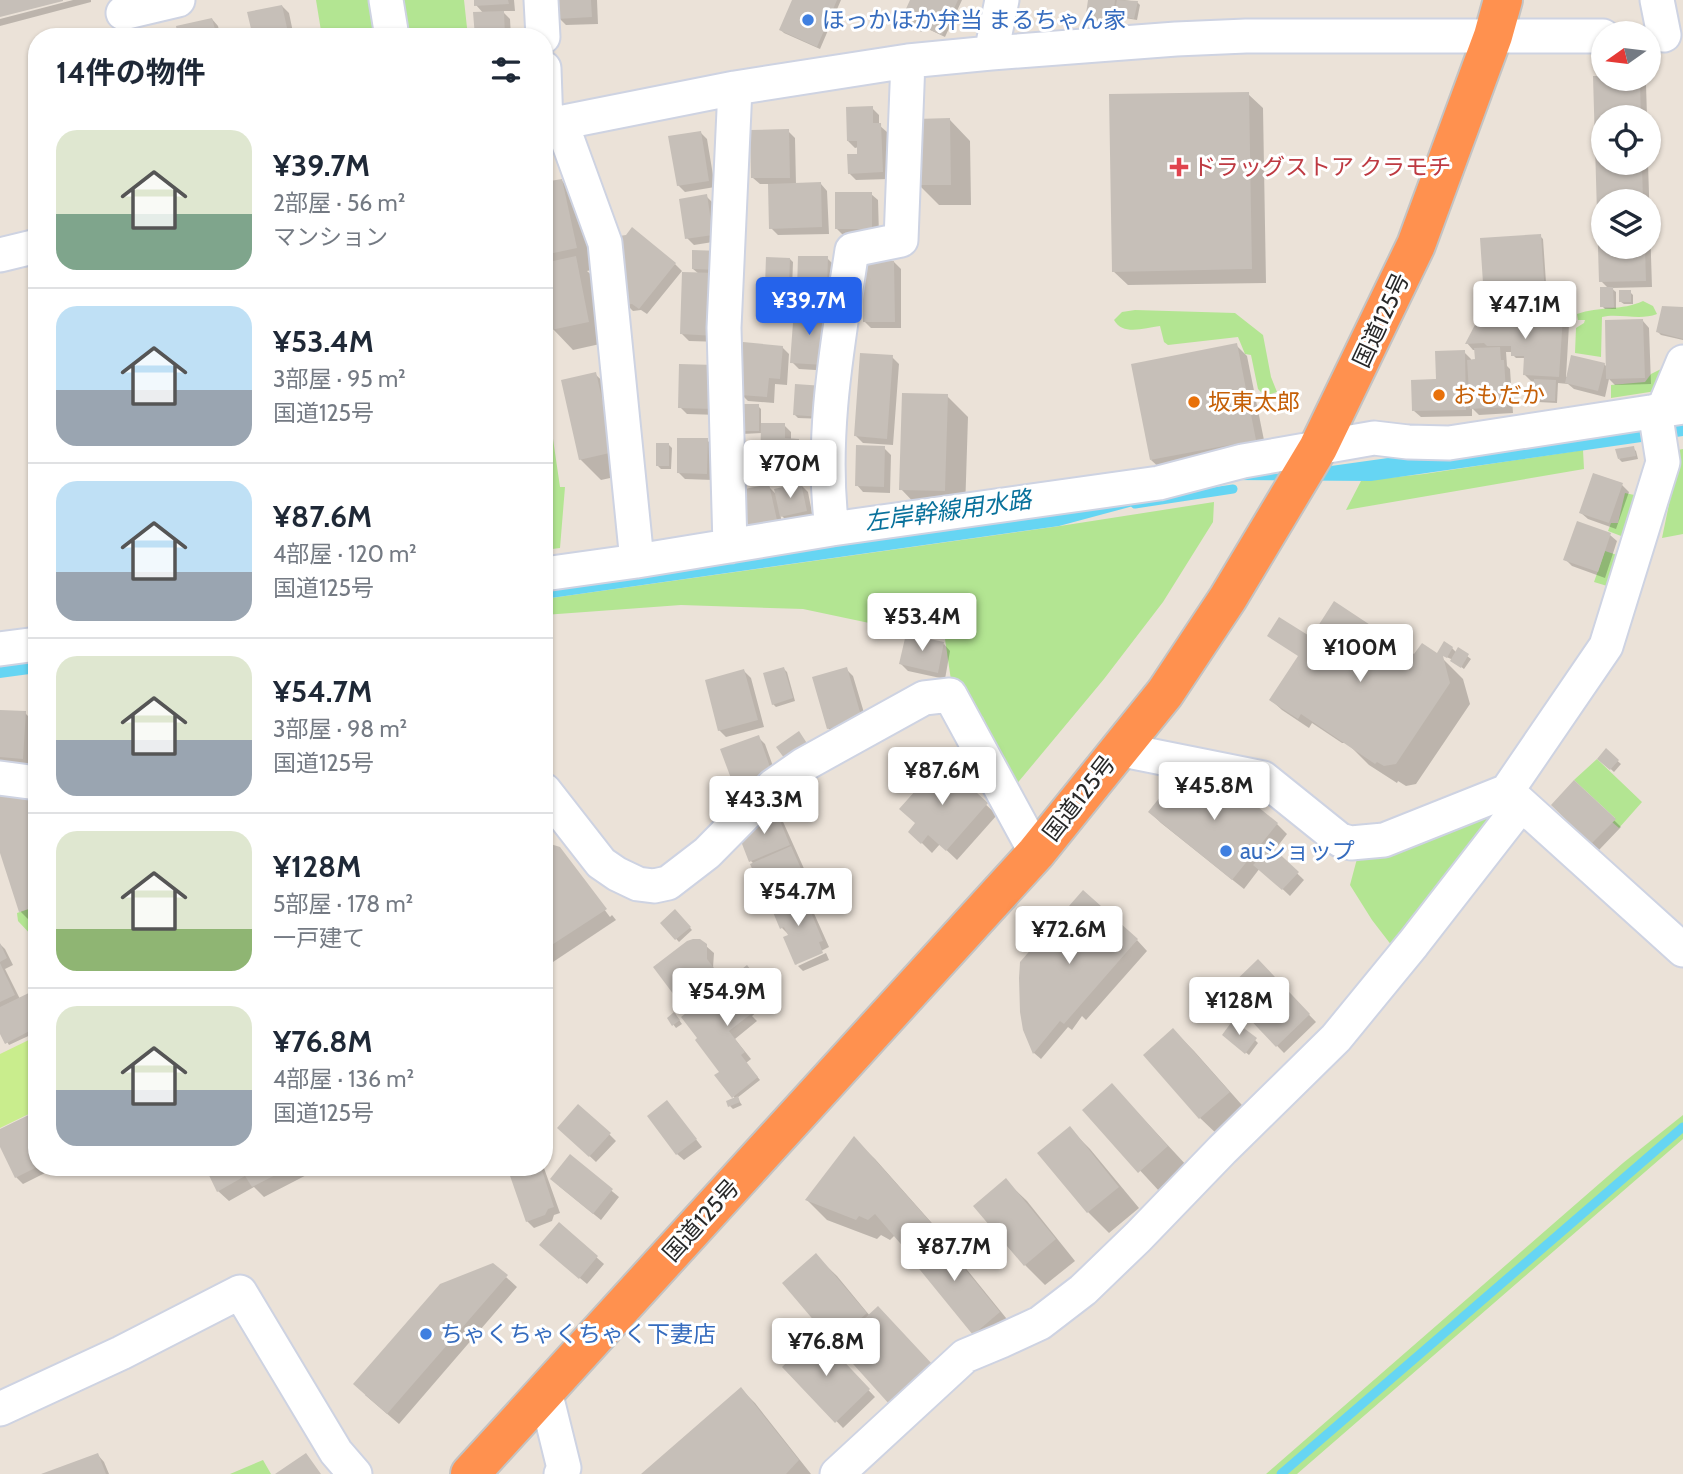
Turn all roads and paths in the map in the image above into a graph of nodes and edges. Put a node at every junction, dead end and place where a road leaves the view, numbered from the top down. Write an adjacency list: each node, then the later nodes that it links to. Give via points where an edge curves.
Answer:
1 (178, 0): 6 (street)
2 (386, 0): 8 (street)
3 (541, 0): 9 (street)
4 (1002, 0): 12 (street)
5 (1657, 0): 11 (street)
6 (123, 13)
7 (1498, 18): 10 (street); 12 (street); 21 (highway, 国道125号, via 1416,245)
8 (391, 28)
9 (543, 28)
10 (1591, 34)
11 (1665, 35)
12 (991, 53): 13 (street)
13 (908, 61): 14 (street); 22 (street, via 901,240 852,250 832,388 828,494)
14 (735, 88): 15 (street); 23 (street, via 724,328)
15 (553, 124)
16 (553, 131): 24 (street, via 605,243)
17 (28, 248): 18 (street)
18 (0, 255)
19 (1683, 362): 20 (street)
20 (1667, 409): 21 (street, via 1449,443 1374,438); 31 (street, via 1663,462 1606,646)
21 (1318, 448): 22 (street, via 1159,483); 28 (highway, 国道125号, via 1166,693)
22 (832, 529): 23 (street)
23 (730, 546): 24 (street)
24 (637, 561): 25 (street)
25 (553, 573)
26 (28, 645): 27 (street)
27 (0, 649)
28 (1118, 749): 31 (street, via 1263,778 1340,840 1351,843 1384,840); 33 (highway, 国道125号)
29 (0, 778): 30 (street)
30 (28, 782)
31 (1514, 798): 34 (street); 40 (street, via 1413,944 1336,1038 1138,1237 1083,1290 1040,1323 965,1356)
32 (553, 802): 33 (street, via 601,863 638,884 668,883 707,853 773,786 803,765 924,698 950,695)
33 (1036, 853): 35 (highway, 国道125号)
34 (1683, 950)
35 (545, 1391): 38 (highway, 国道125号); 39 (street, via 564,1468)
36 (0, 1409): 37 (street, via 240,1292 336,1452)
37 (355, 1474)
38 (470, 1474)
39 (561, 1474)
40 (837, 1474)

